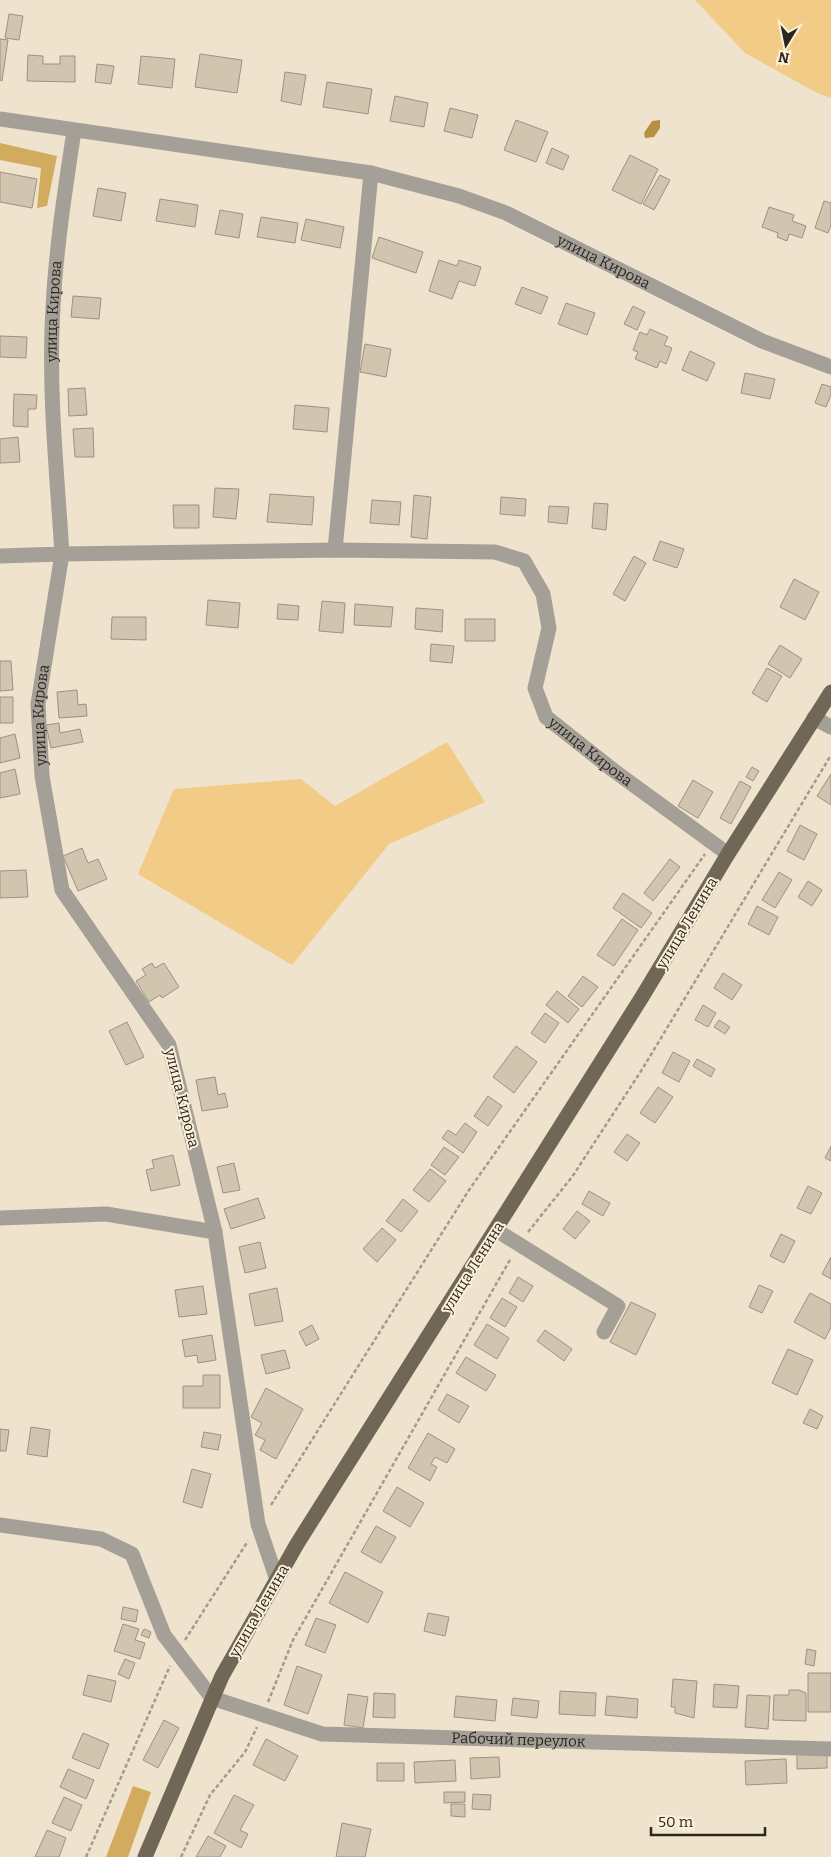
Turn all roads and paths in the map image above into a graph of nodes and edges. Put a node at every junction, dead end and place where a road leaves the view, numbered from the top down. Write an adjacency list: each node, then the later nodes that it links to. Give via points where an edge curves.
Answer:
1 (0, 119): 2 (street, улица Кирова)
2 (74, 131): 3 (street, улица Кирова); 6 (street, улица Кирова, via 58,237 52,309 53,411)
3 (371, 173): 4 (street, улица Кирова, via 459,196 506,213 762,341); 5 (street)
4 (831, 367)
5 (335, 550): 6 (street, улица Кирова); 12 (street, улица Кирова, via 495,552 524,562 543,594 549,628 536,688 546,717)
6 (62, 554): 7 (street, улица Кирова); 16 (street, улица Кирова, via 38,704 42,776 62,890 169,1044)
7 (0, 556)
8 (831, 692): 9 (main road, улица Ленина)
9 (814, 718): 10 (street); 13 (main road, улица Ленина)
10 (831, 726)
11 (831, 755): 17 (path, via 643,1068 572,1177)
12 (712, 843): 13 (street, улица Кирова); 19 (path, via 469,1190)
13 (728, 854): 15 (main road, улица Ленина)
14 (0, 1218): 16 (street, via 106,1214)
15 (496, 1230): 17 (street); 21 (main road, улица Ленина)
16 (215, 1232): 19 (street, улица Кирова)
17 (519, 1244): 18 (street, via 618,1306); 24 (path, via 293,1640)
18 (604, 1332)
19 (258, 1524): 21 (street, улица Кирова); 22 (path)
20 (0, 1525): 22 (street, via 101,1539 132,1554 164,1635)
21 (277, 1580): 23 (main road, улица Ленина)
22 (177, 1652): 23 (street); 26 (path)
23 (212, 1698): 24 (street, Рабочий переулок); 27 (main road, улица Ленина)
24 (263, 1715): 25 (street, Рабочий переулок, via 322,1734); 28 (path, via 245,1752 210,1795)
25 (831, 1749)
26 (86, 1857)
27 (145, 1857)
28 (181, 1857)

